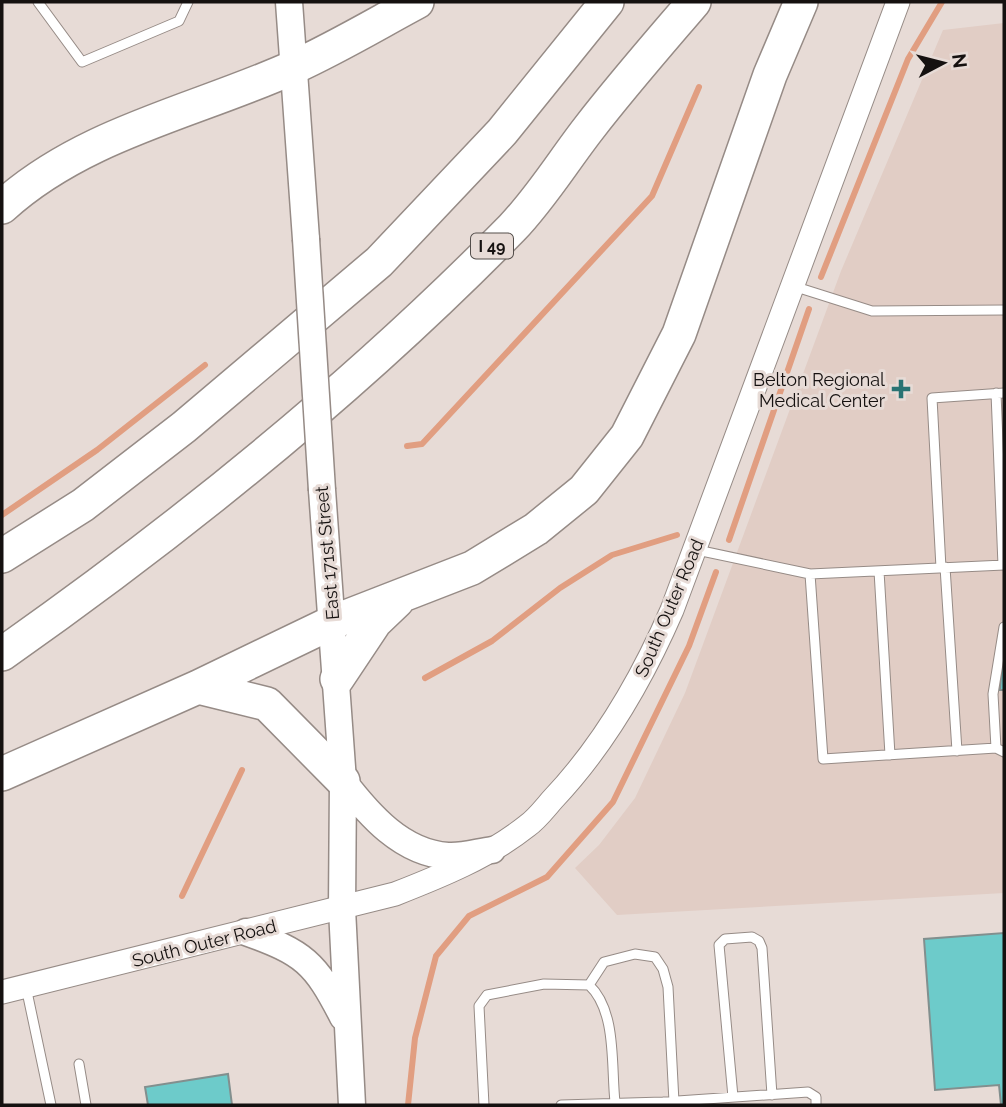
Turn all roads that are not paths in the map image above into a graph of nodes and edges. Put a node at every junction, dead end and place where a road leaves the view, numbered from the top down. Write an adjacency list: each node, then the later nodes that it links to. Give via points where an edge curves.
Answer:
1 (38, 2): 2 (lane, via 82,62 179,21)
2 (188, 2)
3 (289, 2): 9 (main road, East 171st Street)
4 (416, 2): 9 (highway)
5 (607, 2): 15 (highway, via 502,132 379,262 184,427 83,505)
6 (694, 2): 23 (highway, I 49, via 514,226 391,344 259,462 123,569)
7 (802, 2): 20 (highway, via 771,75 679,334 627,436 584,490 536,529 472,568)
8 (898, 2): 11 (street, South Outer Road)
9 (295, 67): 10 (highway, via 65,161); 21 (main road, East 171st Street, bridge)
10 (2, 207)
11 (790, 285): 12 (lane, via 872,311); 14 (street, South Outer Road)
12 (1004, 310)
13 (1000, 393): 16 (lane); 17 (lane, via 932,398)
14 (695, 550): 19 (lane); 31 (street, South Outer Road, via 654,650 600,743 529,825)
15 (2, 556)
16 (1004, 565): 17 (lane)
17 (943, 568): 18 (lane); 27 (lane)
18 (879, 571): 19 (lane); 28 (lane)
19 (810, 575): 28 (lane, via 823,759)
20 (403, 595): 21 (highway); 24 (highway, via 375,622)
21 (333, 622): 24 (main road, East 171st Street); 25 (highway)
22 (1004, 628): 26 (lane, via 993,694)
23 (2, 654)
24 (337, 679): 30 (main road, East 171st Street)
25 (198, 687): 29 (highway); 30 (highway, via 267,704)
26 (1000, 750): 27 (lane)
27 (957, 751): 28 (lane)
28 (890, 755)
29 (2, 774)
30 (344, 781): 31 (main road, via 367,813 408,844 448,856); 32 (main road, East 171st Street)
31 (492, 850): 32 (street, South Outer Road, via 407,889)
32 (342, 909): 33 (street, South Outer Road); 37 (main road, East 171st Street)
33 (246, 932): 35 (street, South Outer Road); 37 (main road, via 291,948 324,979)
34 (589, 985): 41 (lane, via 606,1012); 42 (lane, via 604,962 635,954 655,957 667,987); 46 (lane, via 544,984 487,995 479,1006)
35 (26, 986): 36 (street, South Outer Road); 43 (lane)
36 (2, 992)
37 (348, 1026): 45 (main road, East 171st Street)
38 (79, 1064): 44 (lane)
39 (772, 1094): 40 (lane); 40 (lane, via 760,941 752,937 724,939 719,945); 48 (lane, via 808,1092 816,1097)
40 (733, 1097): 42 (lane)
41 (615, 1102): 42 (lane); 47 (lane)
42 (674, 1102)
43 (51, 1105)
44 (86, 1105)
45 (352, 1105)
46 (484, 1105)
47 (561, 1105)
48 (816, 1105)

